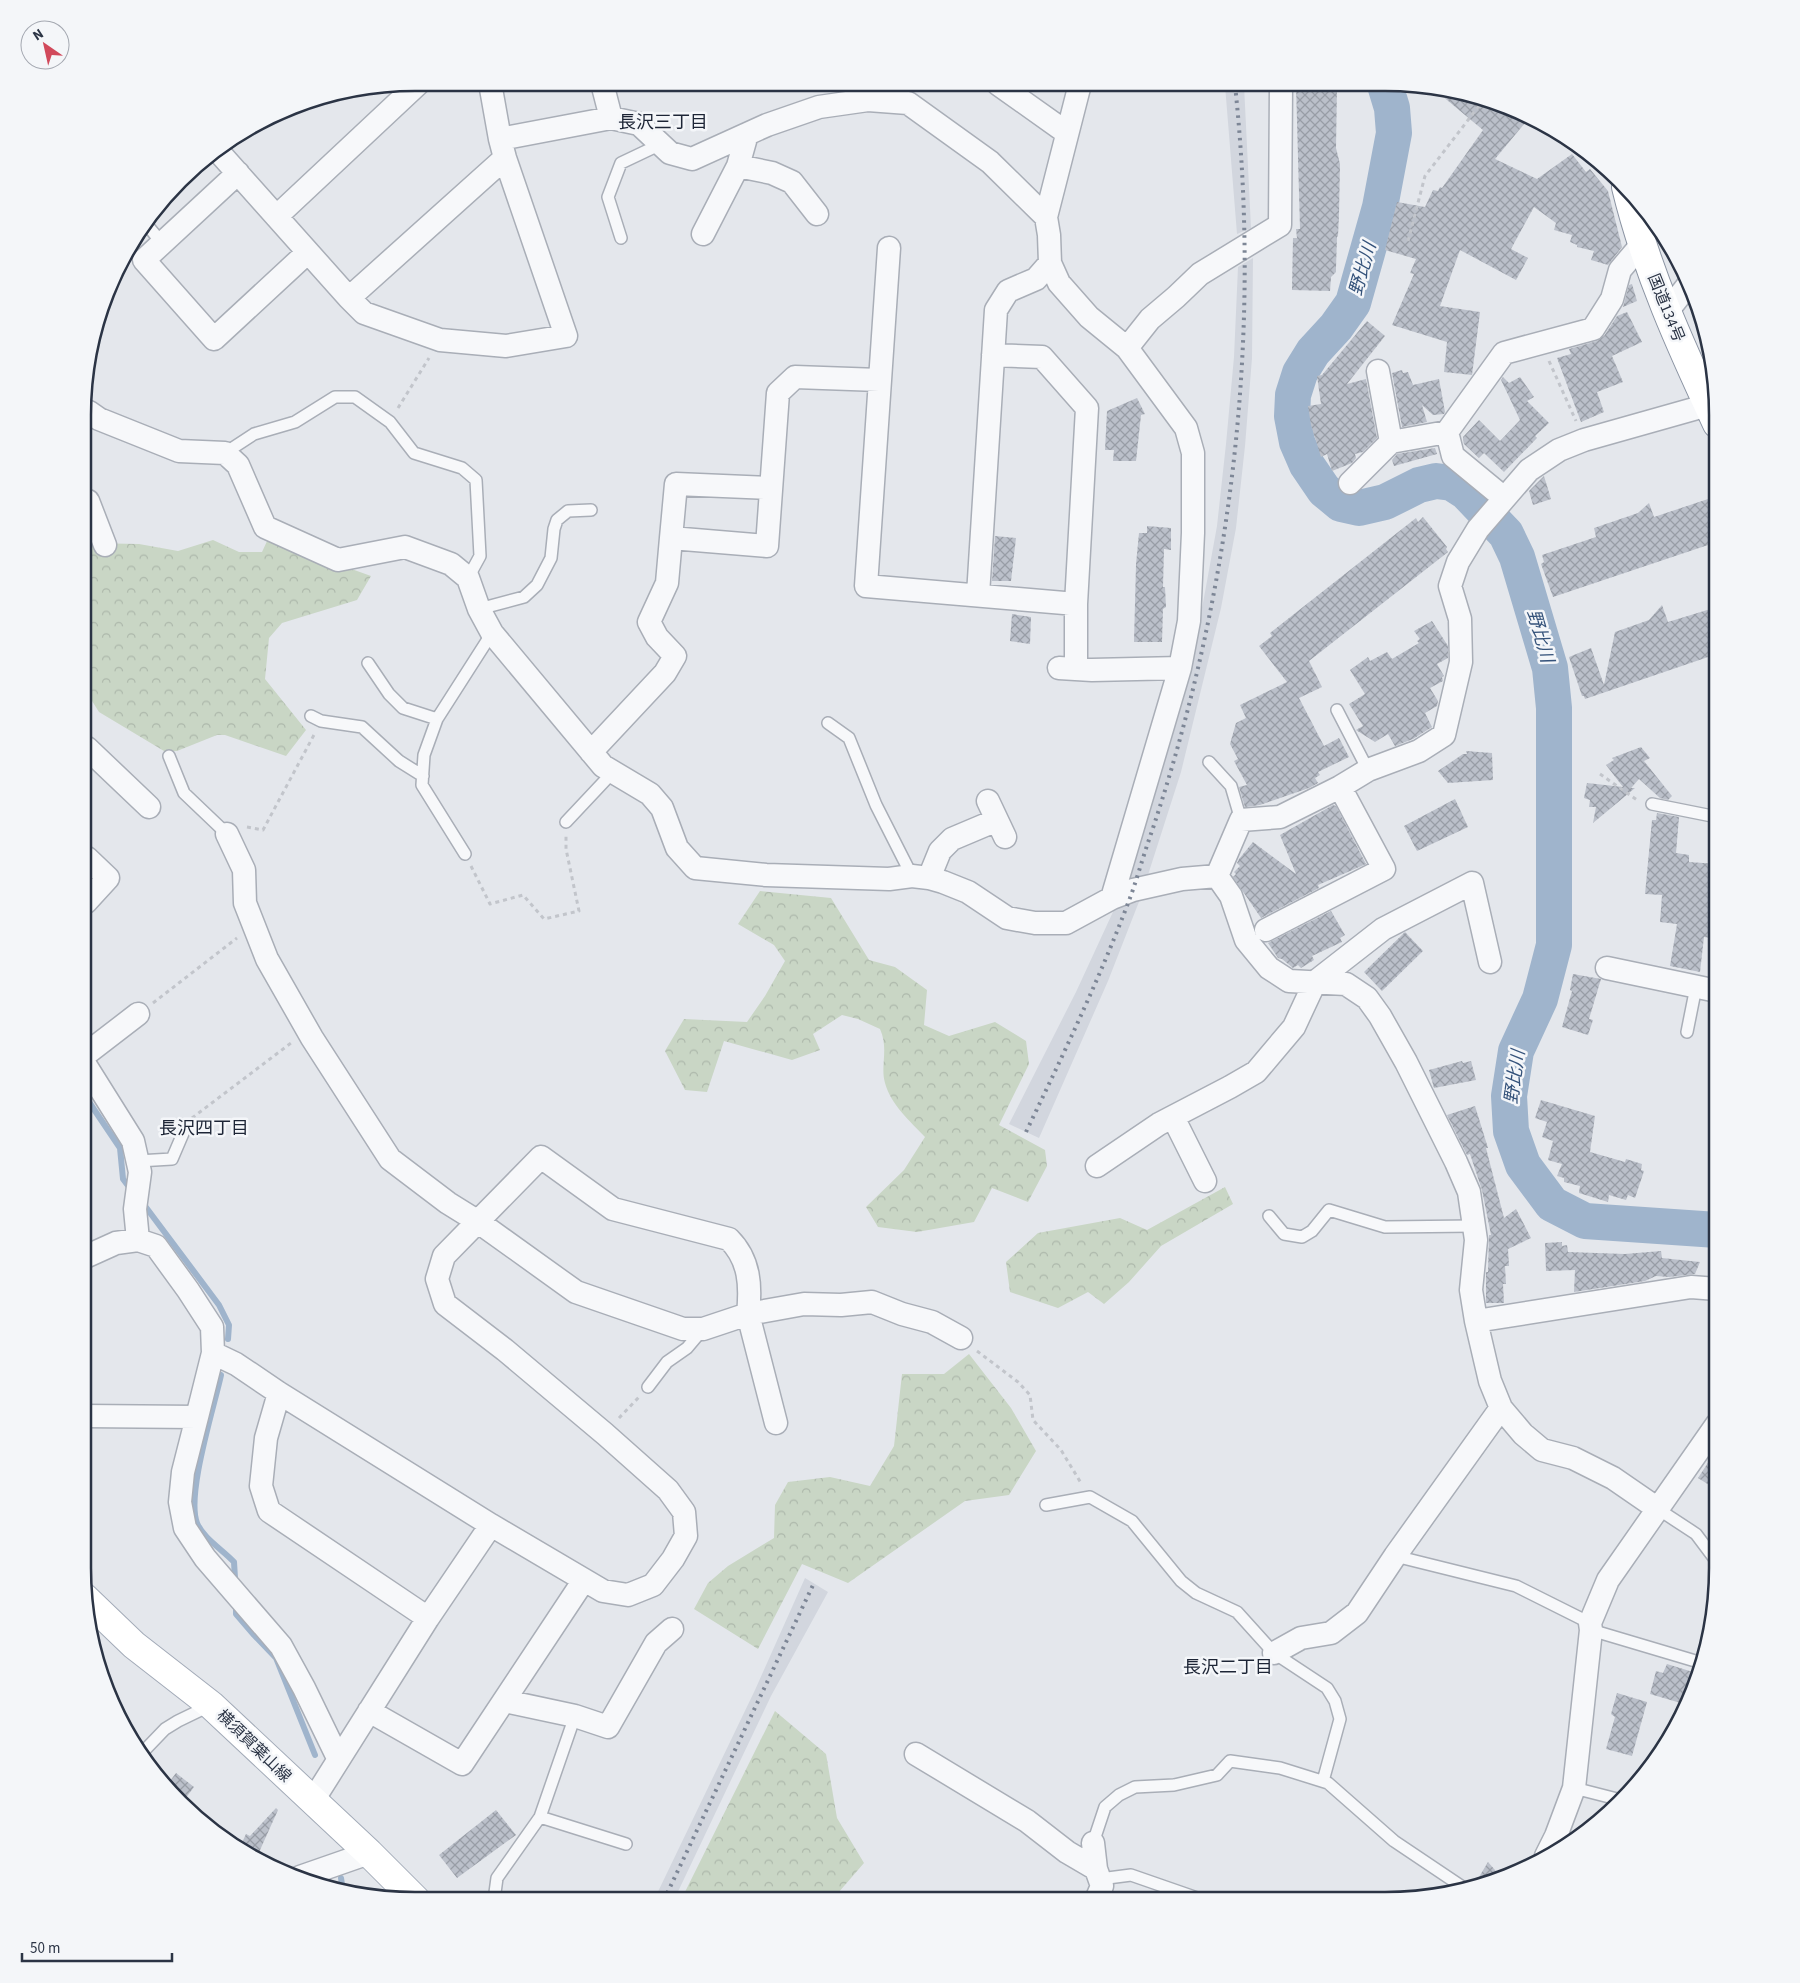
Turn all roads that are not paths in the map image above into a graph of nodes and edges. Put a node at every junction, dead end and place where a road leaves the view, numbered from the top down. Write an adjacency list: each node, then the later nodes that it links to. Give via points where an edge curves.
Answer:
1 (410, 91): 17 (street)
2 (491, 91): 11 (street)
3 (604, 91): 7 (street)
4 (1008, 91): 8 (street)
5 (1078, 91): 8 (street)
6 (1281, 91): 30 (street, via 1280,225 1200,274 1150,318)
7 (610, 118): 10 (street, via 639,124); 11 (street)
8 (1067, 133): 18 (street)
9 (747, 134): 10 (street, via 692,159 670,153); 13 (street); 18 (street, via 819,107 868,100 908,103 990,162)
10 (661, 144): 21 (lane, via 621,163 608,197)
11 (502, 148): 28 (street); 28 (street, via 566,336 506,346 440,340 364,313)
12 (222, 155): 14 (street)
13 (738, 166): 16 (street, via 772,173 792,182); 20 (street)
14 (238, 173): 17 (street); 22 (street)
15 (1632, 206): 23 (main road, 国道134号)
16 (817, 214)
17 (277, 216): 25 (street)
18 (1046, 216): 26 (street)
19 (150, 229): 22 (lane)
20 (703, 234)
21 (621, 238)
22 (162, 243): 25 (street, via 144,260 214,339)
23 (1642, 244): 29 (main road, 国道134号); 37 (street, via 1620,270 1612,299 1593,329 1504,353)
24 (889, 248): 33 (street)
25 (308, 252): 28 (street)
26 (1050, 263): 30 (street, via 1059,283 1088,317); 31 (street, via 1036,279 1008,291 996,310)
27 (1684, 290): 29 (street)
28 (349, 298)
29 (1666, 313): 34 (main road, 国道134号)
30 (1127, 348): 53 (street, via 1186,428 1194,453 1188,621)
31 (993, 355): 48 (street); 49 (street, via 1042,357 1087,408)
32 (1378, 371): 38 (street)
33 (879, 380): 41 (street, via 794,377 778,393); 48 (street, via 866,586)
34 (1709, 407)
35 (91, 414): 39 (street, via 179,451)
36 (1709, 415): 42 (street, via 1584,440 1559,450 1529,470)
37 (1447, 432): 38 (street); 42 (street, via 1453,456)
38 (1391, 442): 40 (street)
39 (225, 453): 47 (street, via 238,465 266,527 338,560 405,547 452,564); 47 (lane, via 254,434 295,422 335,397 355,397 390,422 414,453 462,468 476,480 480,556)
40 (1350, 483)
41 (771, 488): 45 (street, via 676,484); 45 (street, via 767,546)
42 (1500, 502): 62 (street, via 1478,529 1458,562 1450,586 1460,619 1461,662 1444,735 1419,751)
43 (91, 509): 46 (street)
44 (591, 510): 50 (lane, via 568,511 557,520 551,558 537,585 524,597)
45 (671, 538): 59 (street, via 667,583 650,622 657,637 675,656 665,673)
46 (105, 545)
47 (468, 578): 50 (street)
48 (978, 595): 49 (street)
49 (1076, 604): 53 (street, via 1068,668)
50 (480, 609): 51 (street)
51 (492, 633): 56 (lane); 59 (street)
52 (368, 663): 56 (lane, via 403,708)
53 (1180, 668): 78 (street)
54 (1337, 710): 62 (lane)
55 (316, 719): 64 (lane, via 362,727 399,762)
56 (437, 719): 64 (lane, via 424,756)
57 (828, 723): 76 (lane, via 849,738 876,806)
58 (91, 752): 67 (street)
59 (591, 752): 63 (street)
60 (169, 756): 72 (lane, via 184,793)
61 (1209, 762): 70 (lane, via 1231,786)
62 (1368, 770): 65 (street)
63 (613, 772): 71 (lane); 76 (street, via 650,794 662,808 677,848 695,868 766,875)
64 (423, 776): 73 (lane, via 422,785)
65 (1340, 787): 70 (street, via 1280,817); 79 (street, via 1384,869)
66 (1652, 804): 68 (lane)
67 (149, 807)
68 (1709, 815)
69 (997, 819): 76 (street, via 952,839)
70 (1240, 820): 75 (street)
71 (566, 822)
72 (236, 830): 94 (street, via 244,870 245,903 267,959 310,1034 390,1159 448,1204)
73 (465, 854)
74 (91, 863): 77 (street, via 108,878)
75 (1217, 876): 78 (street, via 1182,879); 82 (street, via 1232,896 1246,940 1269,968 1289,981)
76 (920, 877): 78 (street, via 968,892 1007,918 1035,923 1066,923)
77 (91, 897)
78 (1112, 898)
79 (1266, 930)
80 (1490, 962): 82 (street, via 1472,883 1383,929)
81 (1607, 968): 83 (street)
82 (1315, 982): 88 (street, via 1294,1027 1256,1072); 95 (street, via 1346,984 1367,998 1380,1016 1456,1162 1469,1192)
83 (1706, 989): 85 (lane)
84 (138, 1014): 86 (street)
85 (1687, 1032)
86 (91, 1050)
87 (91, 1074): 90 (street, via 134,1141)
88 (1173, 1117): 91 (street); 92 (street)
89 (184, 1131): 90 (lane, via 172,1158)
90 (138, 1161): 96 (street, via 140,1172 134,1209)
91 (1097, 1166)
92 (1205, 1181)
93 (1269, 1216): 95 (lane, via 1284,1234 1302,1237 1312,1231 1329,1210 1385,1227)
94 (477, 1220): 99 (street, via 541,1156 613,1209 729,1239 738,1247 749,1277); 101 (street, via 576,1292 683,1329); 116 (street, via 444,1256 437,1279 445,1304 604,1434 668,1490 684,1512 686,1536 653,1585 628,1595 603,1591)
95 (1474, 1226): 100 (street, via 1476,1240 1471,1290)
96 (138, 1240): 97 (street, via 116,1243); 103 (street, via 156,1246 212,1326)
97 (91, 1254)
98 (1709, 1288): 100 (street, via 1691,1287)
99 (748, 1314): 101 (street); 102 (street, via 804,1304 872,1302 932,1322); 109 (street)
100 (1476, 1321): 106 (street, via 1490,1381)
101 (703, 1329): 104 (lane, via 687,1348 667,1362)
102 (961, 1338)
103 (213, 1353): 105 (street, via 236,1364); 108 (street)
104 (648, 1387)
105 (279, 1393): 113 (street); 118 (street, via 266,1438 261,1486 269,1511)
106 (1501, 1408): 112 (street, via 1522,1434 1542,1450 1574,1458 1613,1478); 115 (street)
107 (91, 1416): 108 (street)
108 (197, 1417): 129 (street, via 183,1472 180,1502 185,1528 205,1558 281,1646)
109 (776, 1423)
110 (1709, 1436): 112 (street)
111 (1046, 1505): 121 (lane, via 1090,1496 1132,1521 1181,1581 1196,1593 1237,1612)
112 (1658, 1509): 114 (lane, via 1696,1534); 119 (street, via 1608,1580)
113 (491, 1525): 116 (street); 118 (street)
114 (1709, 1551)
115 (1395, 1556): 119 (lane, via 1516,1586); 121 (street, via 1357,1613 1331,1633 1301,1638)
116 (584, 1580): 123 (street)
117 (94, 1606): 124 (main road, 横須賀葉山線, via 134,1645)
118 (428, 1618): 125 (street)
119 (1590, 1626): 122 (lane); 131 (street)
120 (672, 1628): 126 (street, via 656,1643 608,1727)
121 (1274, 1653): 130 (lane, via 1327,1688 1336,1700 1340,1719)
122 (1695, 1661)
123 (504, 1701): 125 (street, via 462,1764); 126 (street)
124 (211, 1705): 127 (lane, via 178,1721); 133 (main road, 横須賀葉山線)
125 (369, 1711): 129 (street)
126 (575, 1716): 134 (lane)
127 (146, 1749)
128 (916, 1754): 140 (street, via 1027,1820 1067,1852)
129 (338, 1758): 133 (street)
130 (1322, 1781): 135 (lane, via 1280,1768 1230,1761 1217,1775 1174,1785 1135,1787 1119,1795 1105,1807); 141 (lane, via 1394,1842)
131 (1574, 1788): 132 (lane); 137 (street)
132 (1613, 1798)
133 (312, 1802): 138 (main road, 横須賀葉山線)
134 (540, 1817): 136 (lane); 143 (lane, via 497,1878)
135 (1094, 1843): 140 (street)
136 (626, 1844)
137 (1551, 1845)
138 (369, 1853): 139 (street); 142 (main road, 横須賀葉山線)
139 (310, 1874)
140 (1097, 1883): 144 (lane, via 1132,1875)
141 (1458, 1884)
142 (406, 1892)
143 (495, 1892)
144 (1180, 1892)

